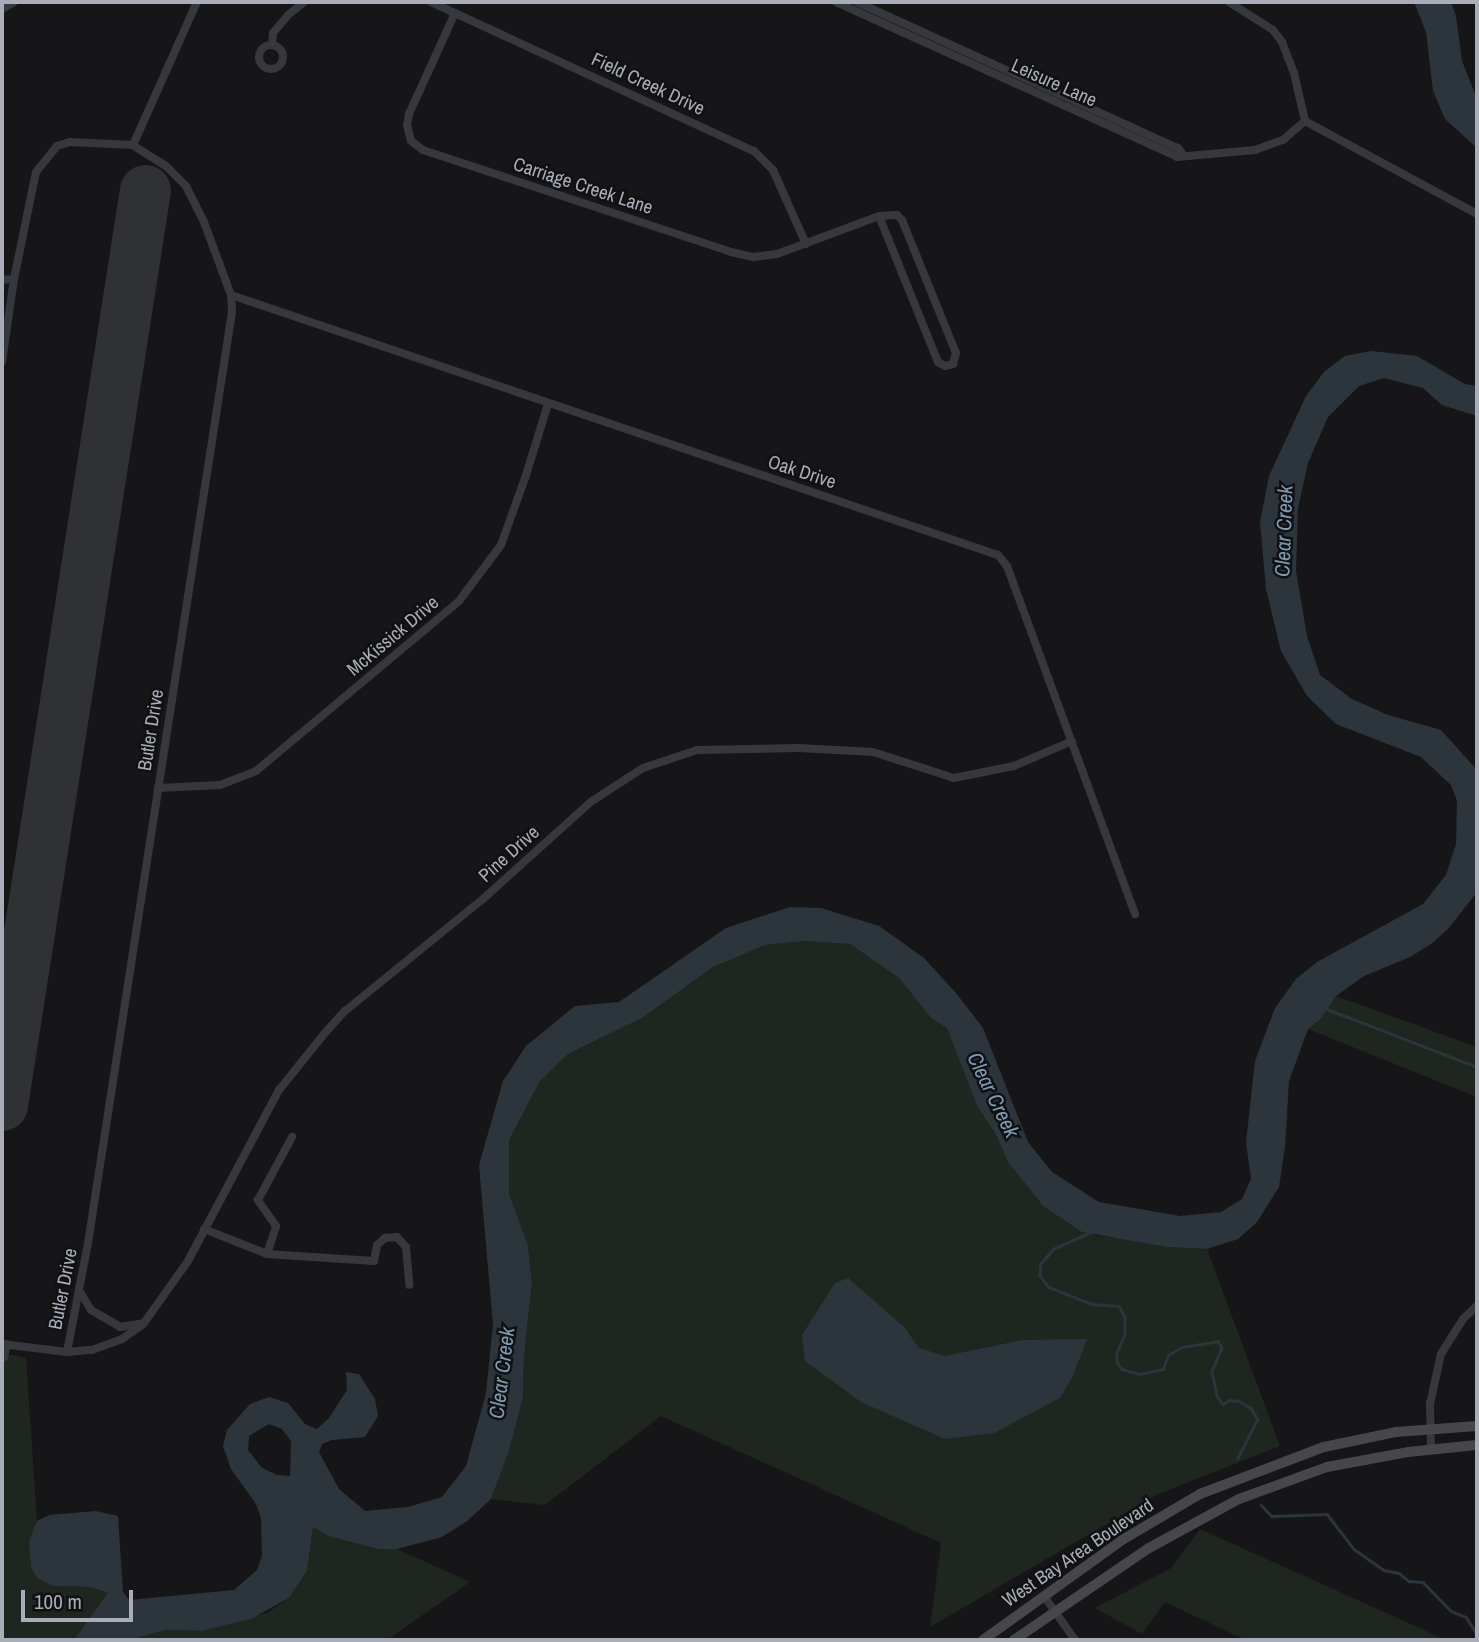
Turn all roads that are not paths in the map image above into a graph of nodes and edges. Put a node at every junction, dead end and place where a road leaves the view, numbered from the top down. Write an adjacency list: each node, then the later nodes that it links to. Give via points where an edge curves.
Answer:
1 (14, 2): 8 (street)
2 (197, 2): 13 (street)
3 (304, 2): 11 (street, via 273,33)
4 (431, 2): 9 (street, Field Creek Drive)
5 (836, 2): 10 (street, Leisure Lane)
6 (857, 2): 10 (street, Leisure Lane)
7 (1229, 2): 12 (street, via 1273,30 1282,42)
8 (2, 9)
9 (455, 13): 16 (street, Field Creek Drive, via 754,151 773,170); 16 (street, Carriage Creek Lane, via 409,114 411,141 423,150 731,252 764,256)
10 (913, 32): 12 (street, Leisure Lane, via 1178,148 1184,156 1255,150 1283,140)
11 (272, 45)
12 (1305, 121): 14 (street)
13 (133, 145): 17 (street, via 70,142 46,157 36,172); 19 (street, Butler Drive, via 166,166 186,186)
14 (1477, 214)
15 (879, 216): 15 (street, via 938,362 953,364 956,353 902,219); 16 (street, Carriage Creek Lane)
16 (806, 244)
17 (14, 279): 18 (street); 20 (street)
18 (2, 280)
19 (231, 295): 21 (street, Oak Drive); 23 (street, Butler Drive)
20 (2, 362)
21 (548, 404): 22 (street, Oak Drive, via 998,555 1007,566); 23 (street, McKissick Drive, via 500,545 459,601 256,771 220,785)
22 (1072, 741): 24 (street, Oak Drive); 26 (street, Pine Drive, via 1014,766 954,778 873,752 798,748 697,750 643,768 592,800 324,1034 279,1090)
23 (158, 788): 29 (street, Butler Drive)
24 (1135, 914)
25 (292, 1136): 27 (street, via 258,1200 276,1226)
26 (204, 1229): 27 (street); 31 (street, Pine Drive, via 175,1282)
27 (267, 1254): 28 (street, via 374,1261 377,1245 385,1238 397,1237 406,1247)
28 (409, 1285)
29 (79, 1290): 31 (street, via 91,1310 120,1327); 33 (street, Butler Drive)
30 (1477, 1306): 36 (street, via 1441,1354 1430,1404)
31 (144, 1323): 33 (street, Pine Drive, via 122,1339 92,1350)
32 (4, 1344): 33 (street, Pine Drive); 34 (street)
33 (67, 1352)
34 (4, 1357)
35 (1477, 1426): 36 (main road, West Bay Area Boulevard)
36 (1430, 1429): 38 (street); 39 (main road, West Bay Area Boulevard, via 1324,1447 1200,1494 1122,1539)
37 (1477, 1445): 38 (main road, West Bay Area Boulevard)
38 (1432, 1449): 40 (main road, West Bay Area Boulevard, via 1327,1467 1239,1499 1149,1548)
39 (1044, 1596): 40 (street); 41 (main road, West Bay Area Boulevard)
40 (1054, 1611): 42 (main road, West Bay Area Boulevard); 43 (street)
41 (982, 1640)
42 (1014, 1640)
43 (1075, 1640)

